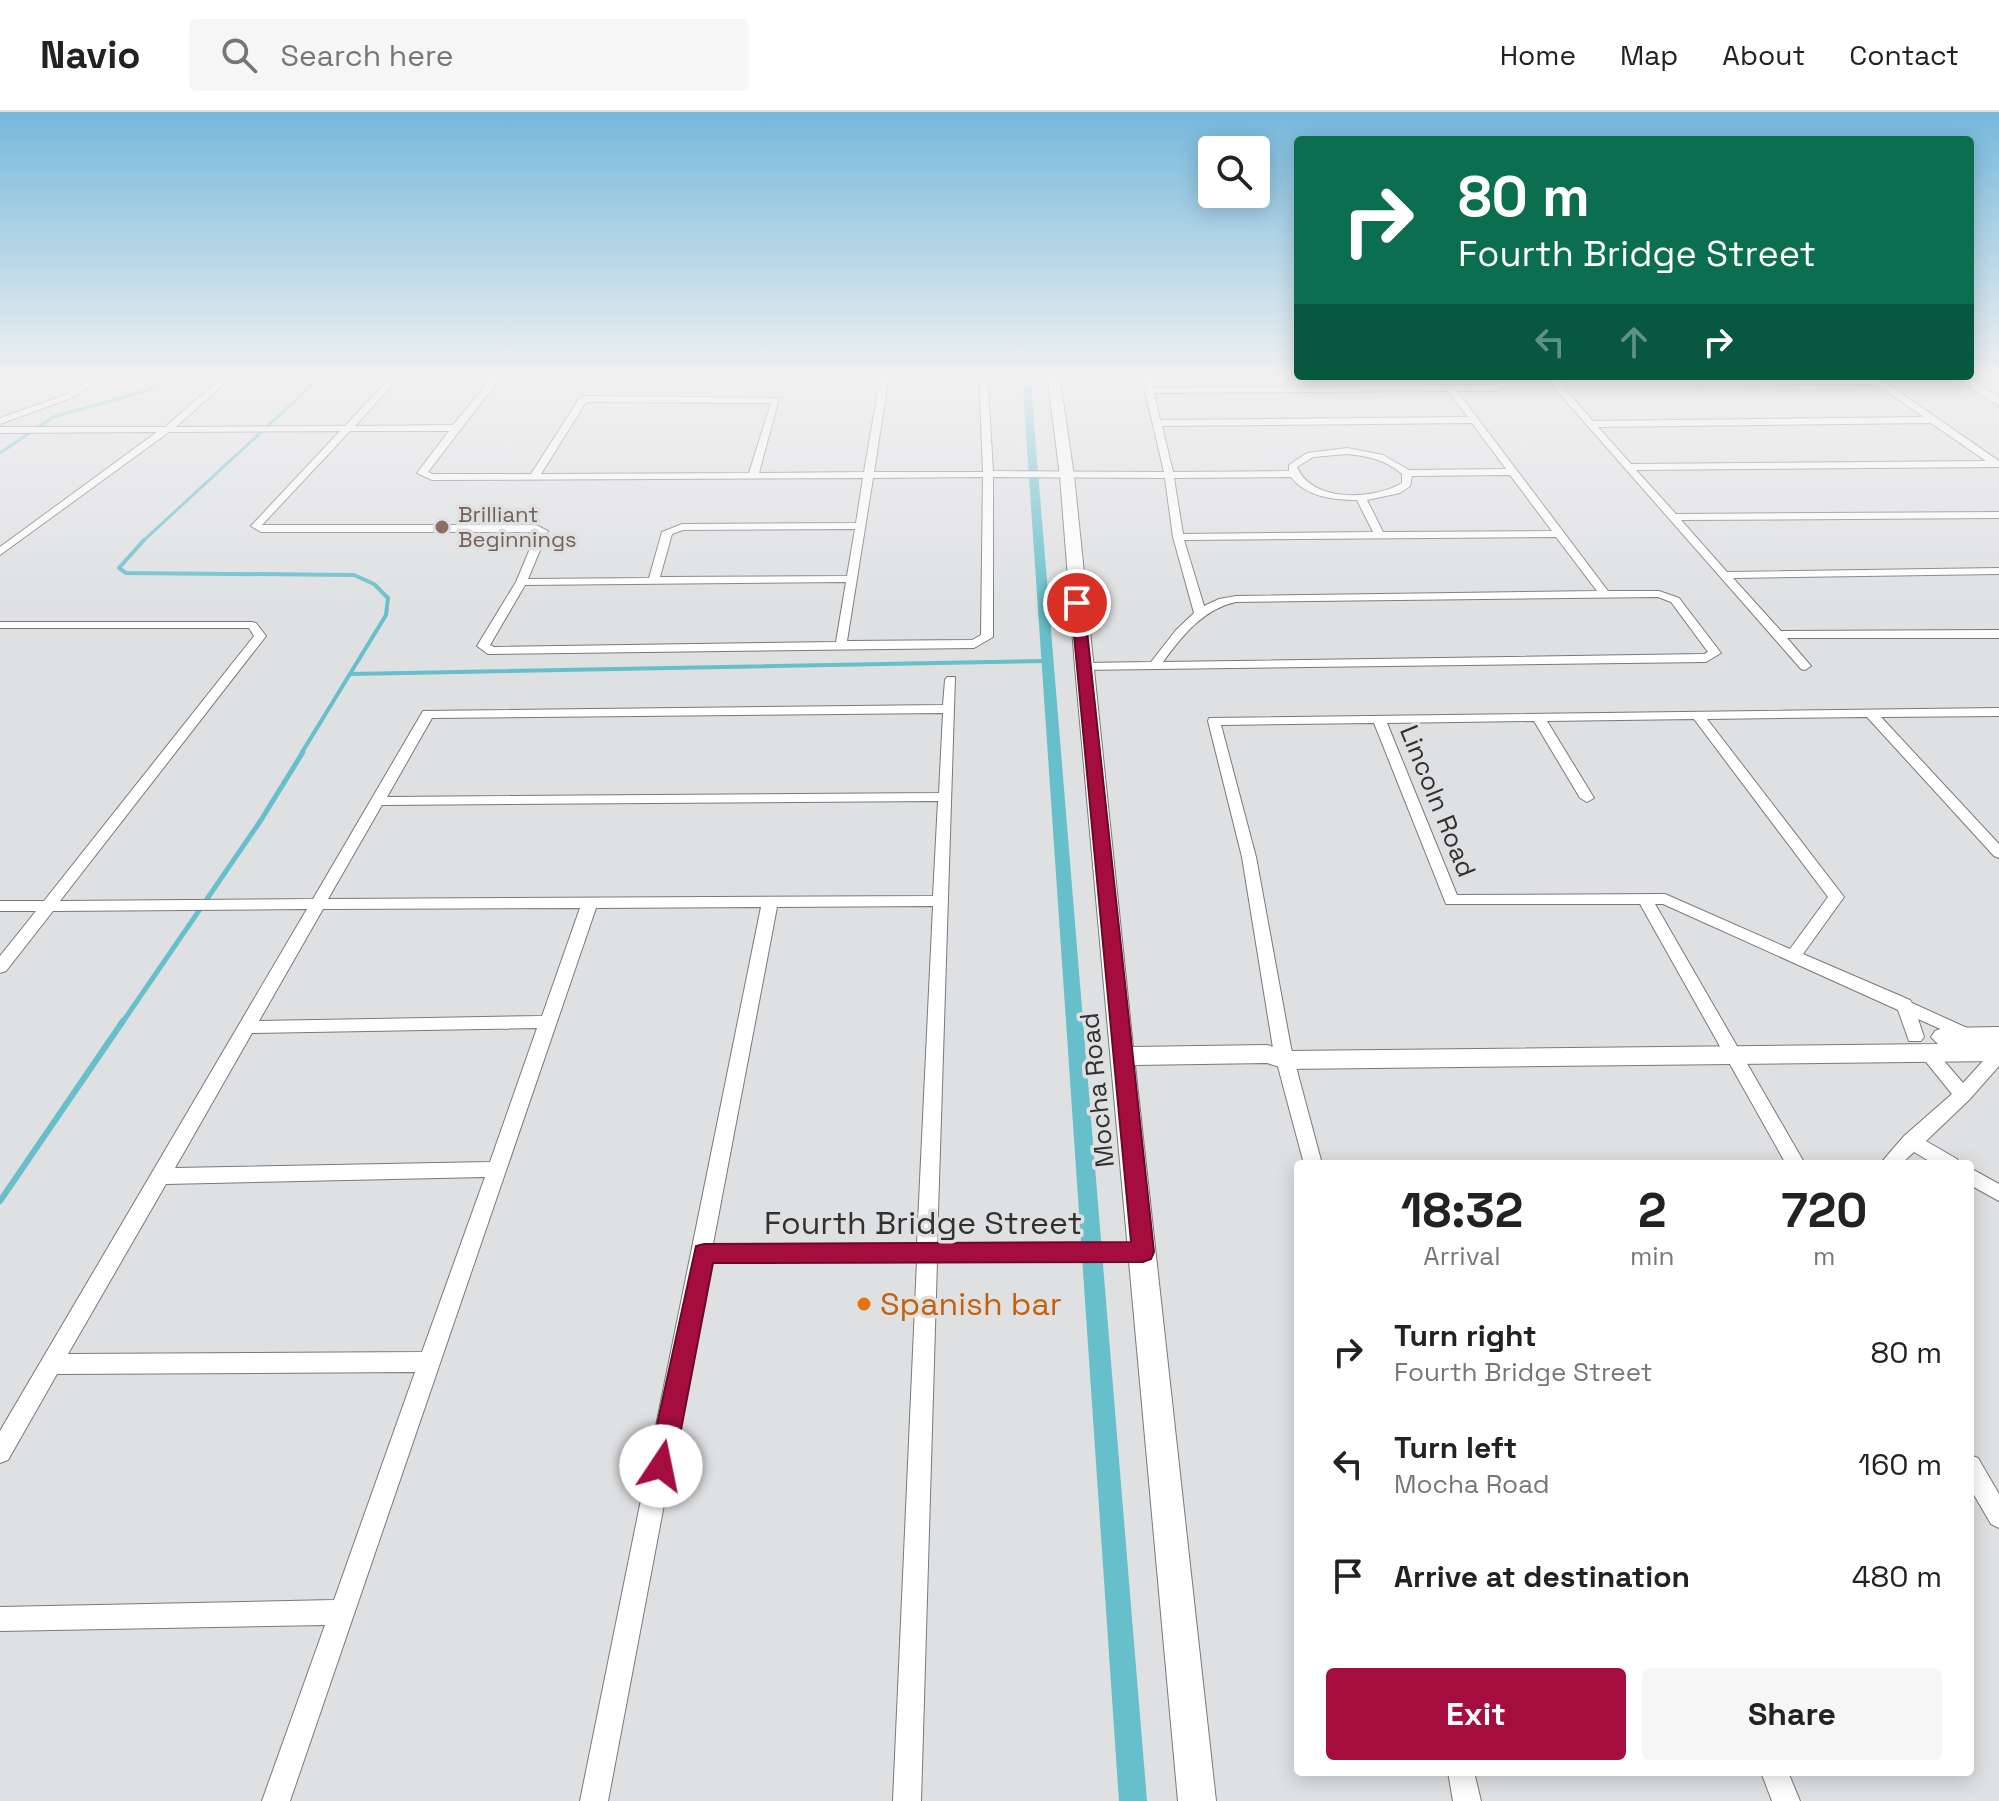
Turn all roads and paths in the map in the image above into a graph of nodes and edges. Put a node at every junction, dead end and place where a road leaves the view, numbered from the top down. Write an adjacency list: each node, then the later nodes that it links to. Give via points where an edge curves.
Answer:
1 (135, 453): 33 (street)
2 (322, 453): 38 (street, via 256,526 536,528 543,531)
3 (437, 453): 25 (street, via 422,473)
4 (549, 453): 25 (street)
5 (760, 453): 20 (street)
6 (873, 453): 21 (street)
7 (987, 453): 22 (street)
8 (1058, 453): 23 (street, Mocha Road)
9 (1163, 453): 24 (street)
10 (1317, 453): 19 (street, via 1294,464)
11 (1364, 453): 18 (street)
12 (1499, 453): 17 (street)
13 (1616, 453): 16 (street)
14 (1980, 453): 15 (street)
15 (1998, 465): 16 (street)
16 (1629, 467): 28 (street)
17 (1513, 472): 18 (street); 30 (street)
18 (1407, 473): 26 (street, via 1409,481 1400,491)
19 (1293, 474): 24 (street); 26 (street, via 1317,491)
20 (753, 475): 21 (street); 25 (street)
21 (869, 475): 22 (street); 29 (street)
22 (988, 475): 23 (street); 44 (street, via 987,637 974,644)
23 (1060, 475): 24 (street); 47 (street, Mocha Road)
24 (1169, 475): 32 (street)
25 (534, 477)
26 (1361, 498): 31 (street)
27 (1999, 515): 28 (street)
28 (1674, 517): 35 (street)
29 (859, 526): 36 (street); 37 (street, via 682,527 667,532)
30 (1559, 534): 31 (street); 39 (street)
31 (1380, 536): 32 (street)
32 (1178, 537): 40 (street)
33 (0, 552)
34 (1999, 571): 35 (street)
35 (1725, 575): 43 (street)
36 (853, 579): 37 (street); 44 (street)
37 (654, 580): 38 (street)
38 (521, 582): 44 (street, via 483,646 492,651)
39 (1605, 595): 40 (street, via 1236,599 1218,601); 45 (street, via 1659,594 1675,600 1715,653 1706,658)
40 (1200, 613): 45 (street)
41 (0, 625): 65 (street, via 252,625 260,636)
42 (1999, 634): 43 (street)
43 (1778, 635): 46 (street)
44 (841, 645)
45 (1155, 665): 47 (street)
46 (1805, 666)
47 (1083, 667): 77 (street, Mocha Road)
48 (951, 680): 49 (street)
49 (949, 709): 55 (street); 57 (street, via 428,714)
50 (1999, 712): 51 (street)
51 (1870, 713): 52 (street); 58 (street)
52 (1698, 716): 53 (street); 66 (street, via 1836,897)
53 (1538, 717): 54 (street); 56 (street)
54 (1379, 719): 59 (street, Lincoln Road, via 1451,900); 75 (street, via 1214,721 1249,857)
55 (944, 797): 57 (street); 60 (street)
56 (1587, 798)
57 (377, 801): 63 (street)
58 (1999, 853)
59 (1645, 900): 66 (street, via 1665,899); 74 (street)
60 (938, 901): 62 (street); 90 (street)
61 (590, 902): 62 (street); 63 (street); 69 (street)
62 (770, 902): 89 (street)
63 (318, 904): 65 (street); 70 (street)
64 (0, 906): 65 (street)
65 (50, 906): 67 (street)
66 (1794, 955): 68 (street)
67 (0, 967)
68 (1904, 1004): 71 (street); 73 (street)
69 (548, 1022): 70 (street); 84 (street)
70 (246, 1027): 85 (street)
71 (1970, 1036): 72 (street); 73 (street)
72 (1999, 1036)
73 (1921, 1045): 74 (street); 76 (street); 78 (street)
74 (1728, 1047): 75 (street); 81 (street)
75 (1278, 1054): 77 (street); 80 (street)
76 (1999, 1054): 78 (street)
77 (1124, 1056): 88 (street, Mocha Road)
78 (1963, 1095): 79 (street)
79 (1911, 1141): 82 (street); 83 (street)
80 (1312, 1160)
81 (1794, 1160)
82 (1893, 1160)
83 (1943, 1160)
84 (497, 1169): 85 (street); 91 (street)
85 (160, 1176): 92 (street)
86 (1974, 1178): 87 (street)
87 (1999, 1193)
88 (1131, 1252): 90 (street, Fourth Bridge Street); 103 (street, Mocha Road)
89 (704, 1253): 90 (street, Fourth Bridge Street); 101 (street)
90 (929, 1254): 102 (street)
91 (429, 1362): 92 (street); 96 (street)
92 (52, 1364): 93 (street)
93 (0, 1452)
94 (1974, 1473): 95 (street)
95 (1999, 1516)
96 (342, 1612): 97 (street); 100 (street)
97 (0, 1619)
98 (1462, 1776): 104 (street)
99 (1776, 1776): 105 (street)
100 (276, 1801)
101 (594, 1801)
102 (907, 1801)
103 (1197, 1801)
104 (1467, 1801)
105 (1786, 1801)

